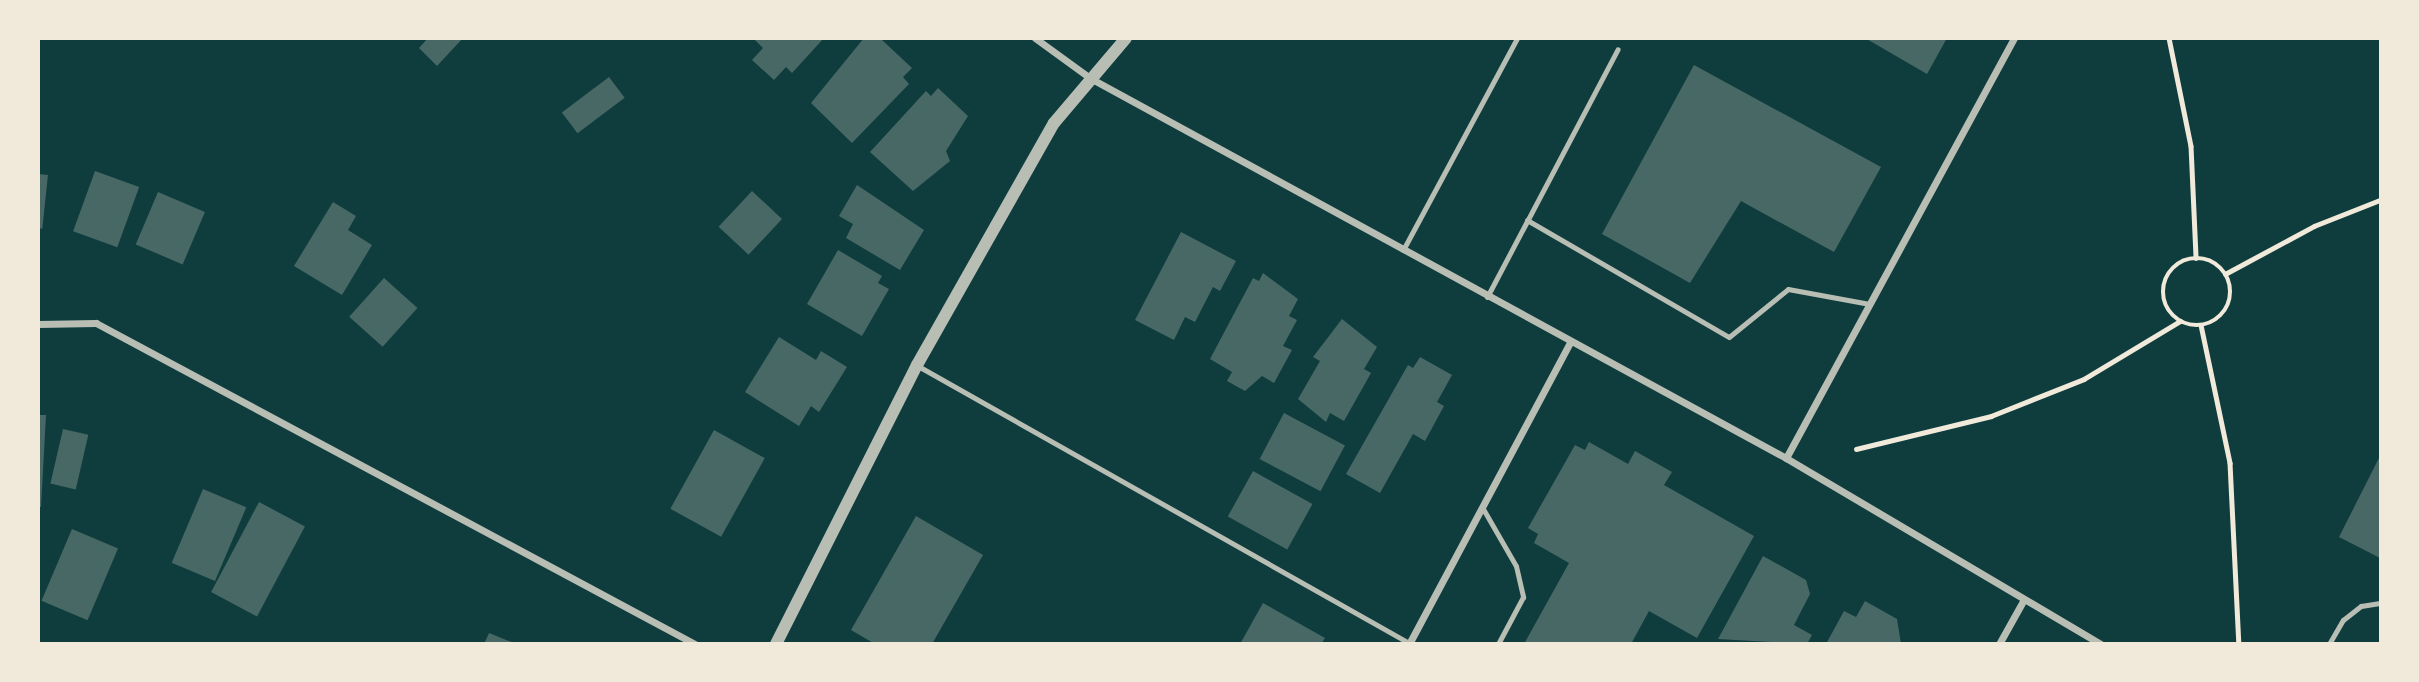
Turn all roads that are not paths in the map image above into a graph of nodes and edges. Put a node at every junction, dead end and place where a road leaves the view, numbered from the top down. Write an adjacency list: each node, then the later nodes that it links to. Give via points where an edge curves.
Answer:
1 (1035, 38): 6 (street)
2 (1126, 38): 6 (street)
3 (1517, 38): 8 (lane)
4 (2014, 38): 10 (street)
5 (1618, 49): 7 (lane)
6 (1090, 78): 8 (street); 13 (street, via 1054,123)
7 (1527, 220): 9 (lane); 10 (lane, via 1729,337 1788,289)
8 (1403, 250): 9 (street)
9 (1487, 297): 12 (street)
10 (1870, 303): 14 (street)
11 (38, 324): 18 (street, via 96,323)
12 (1570, 343): 14 (street); 15 (street)
13 (917, 365): 19 (street); 20 (lane)
14 (1786, 458): 16 (street)
15 (1482, 507): 20 (street); 21 (lane, via 1516,566 1523,597)
16 (2023, 601): 22 (street); 23 (street)
17 (2381, 603): 24 (lane, via 2361,606)
18 (695, 643)
19 (776, 643)
20 (1409, 643)
21 (1498, 643)
22 (1999, 643)
23 (2101, 643)
24 (2329, 643)

